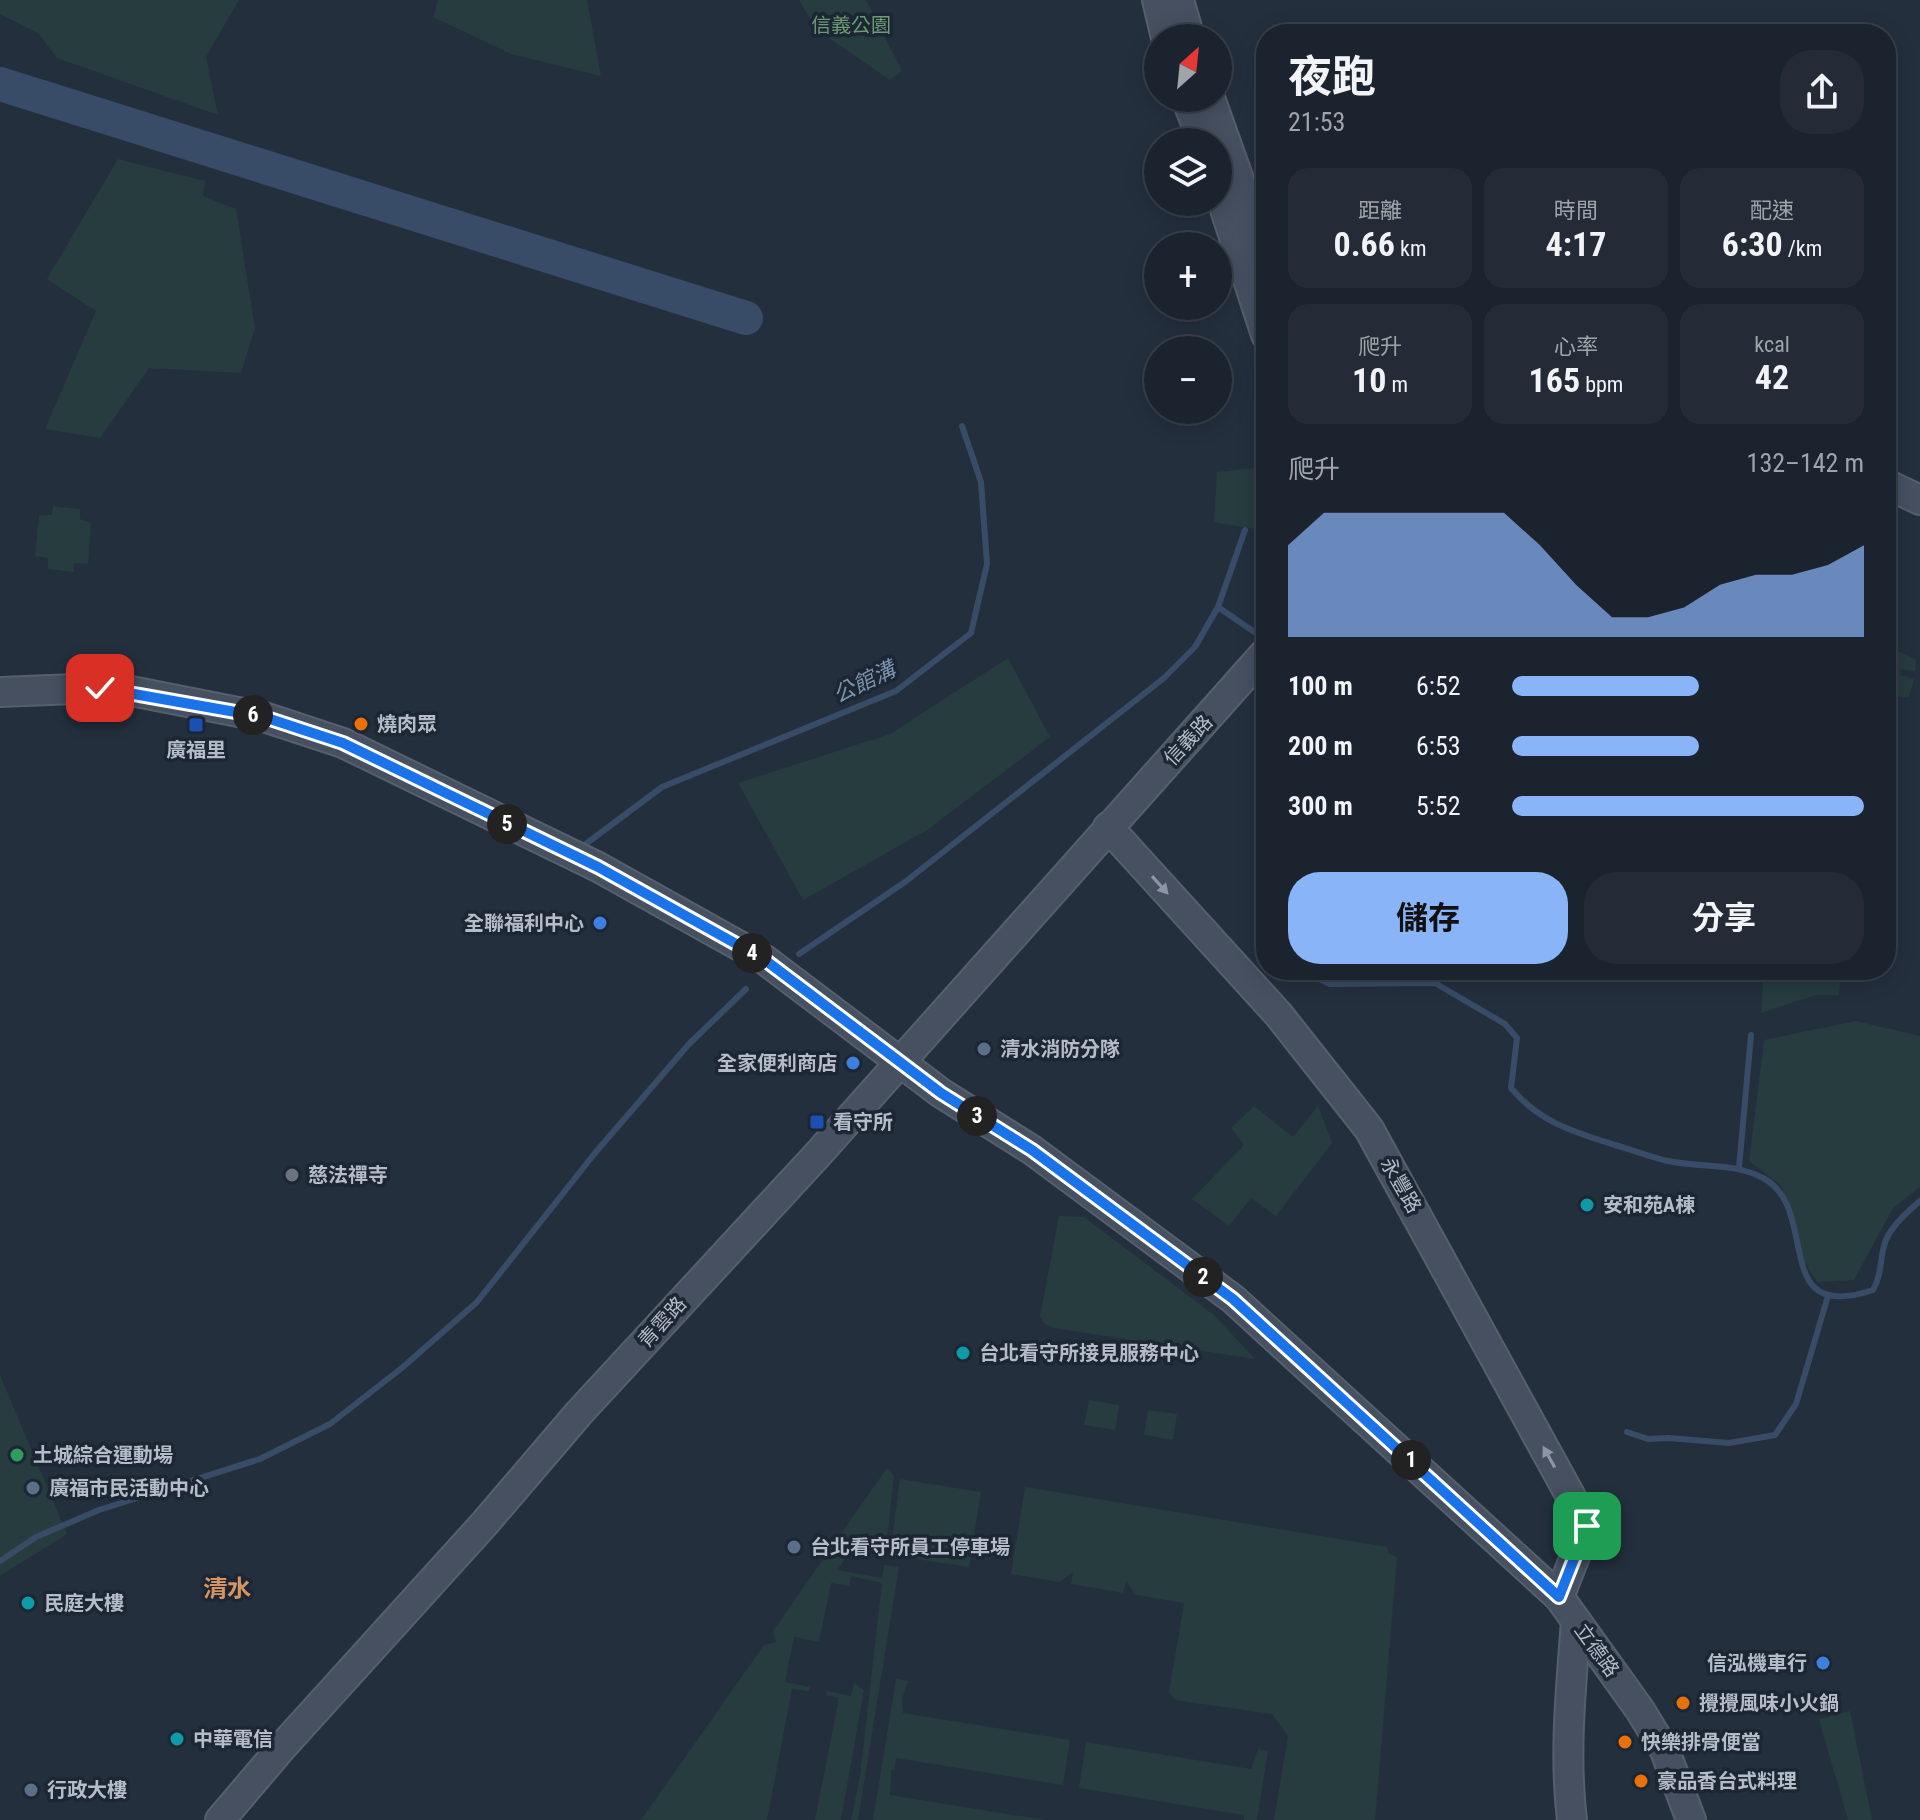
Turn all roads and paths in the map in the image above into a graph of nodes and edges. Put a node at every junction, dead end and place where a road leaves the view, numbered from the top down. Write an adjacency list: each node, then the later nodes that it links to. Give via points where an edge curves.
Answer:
1 (1157, 0): 3 (street)
2 (1179, 0): 4 (street)
3 (1163, 24)
4 (1186, 24)
5 (1215, 112): 7 (street)
6 (1227, 216): 8 (street)
7 (1256, 227)
8 (1256, 304)
9 (1896, 489): 10 (street)
10 (1920, 500)
11 (1256, 663): 13 (street, 信義路)
12 (0, 692): 14 (street, 立德路, via 126,690 264,717 343,743 598,867 765,960)
13 (1108, 827): 14 (street, 青雲路); 15 (street, 永豐路, via 1279,1015 1369,1129 1587,1526)
14 (900, 1063): 15 (street, 立德路, via 1032,1150 1233,1299); 17 (street, 青雲路, via 586,1405)
15 (1559, 1597): 16 (street, 立德路)
16 (1576, 1621): 18 (street, via 1567,1781); 19 (street, 立德路, via 1665,1751)
17 (220, 1820)
18 (1572, 1820)
19 (1691, 1820)

